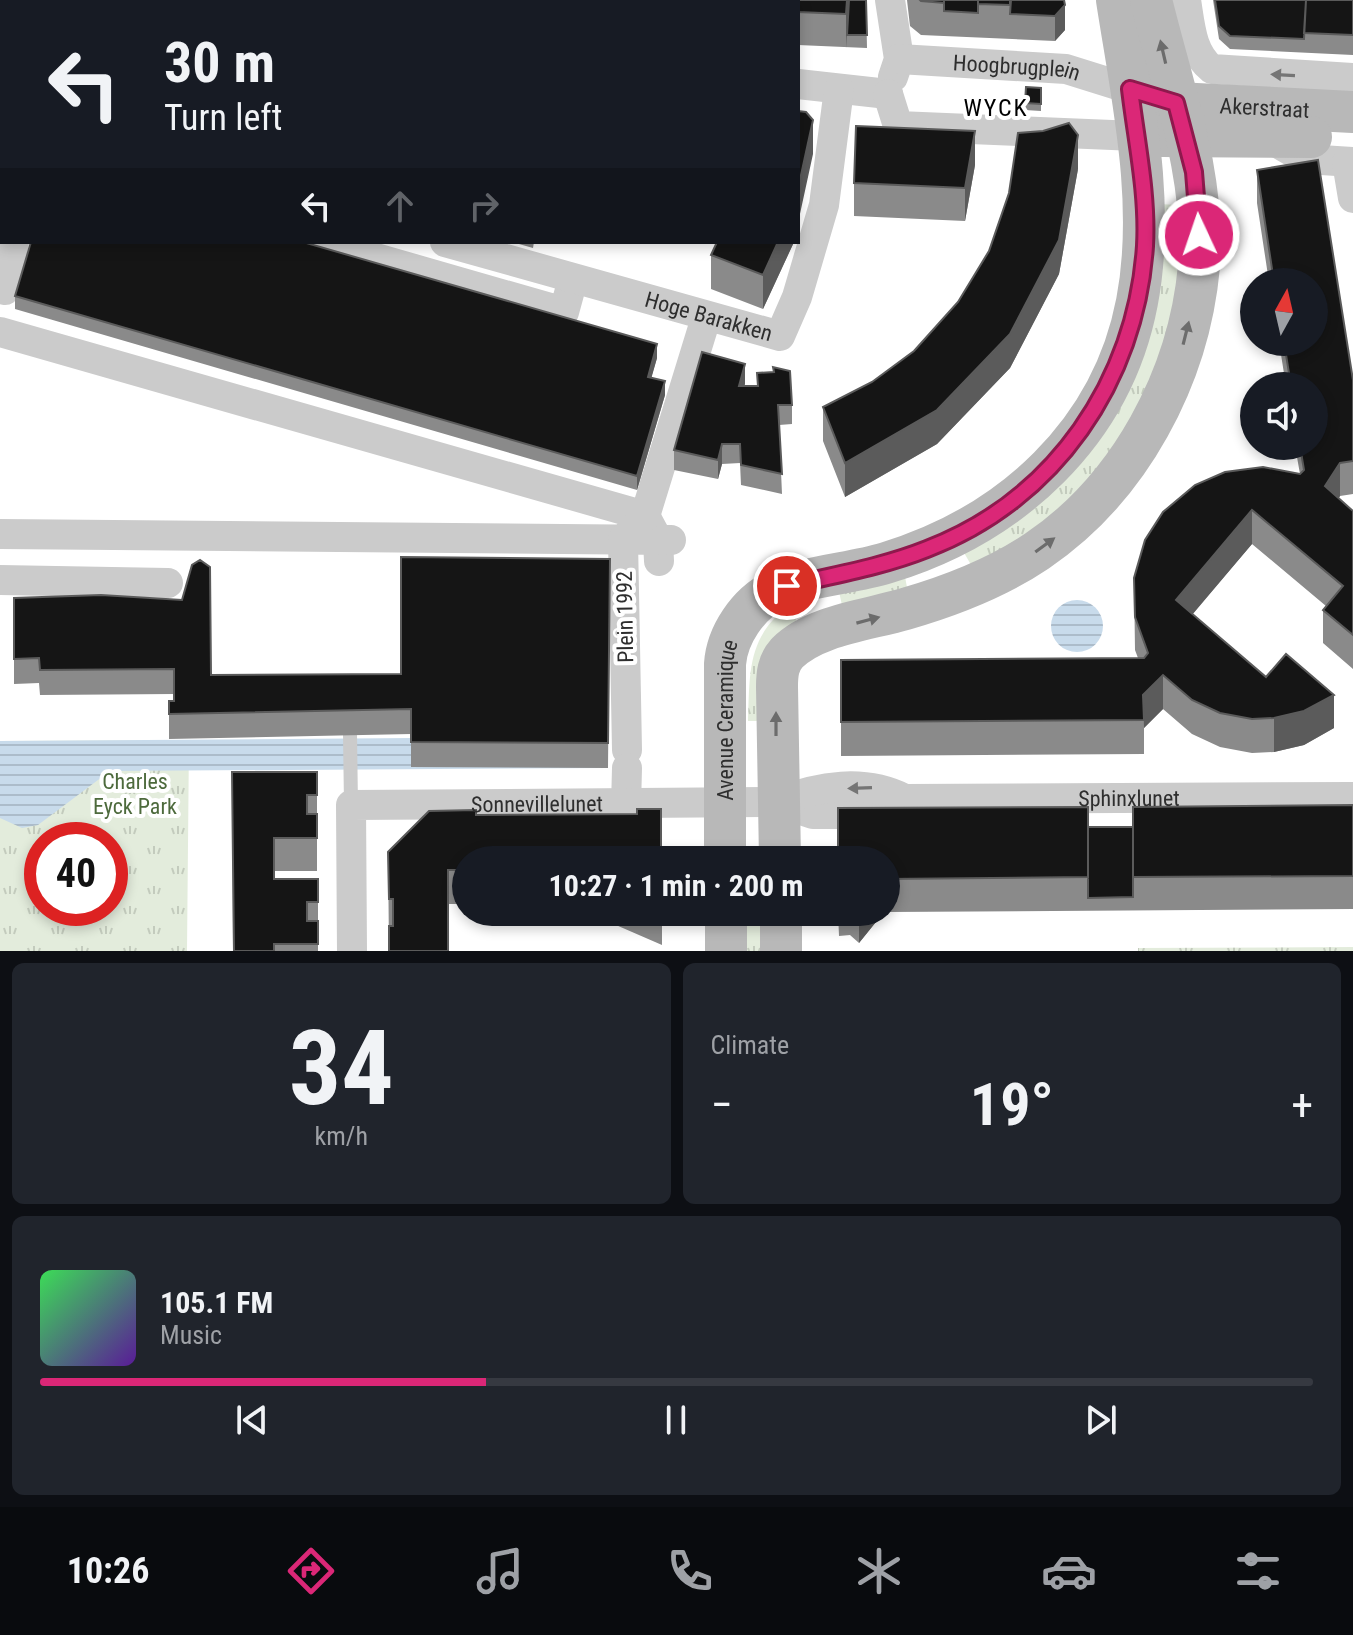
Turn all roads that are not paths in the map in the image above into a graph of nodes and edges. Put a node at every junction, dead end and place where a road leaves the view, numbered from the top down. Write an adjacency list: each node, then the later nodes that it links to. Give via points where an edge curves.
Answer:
1 (890, 0): 5 (street)
2 (1117, 0): 9 (street, Avenue Ceramique)
3 (1151, 0): 12 (street, Avenue Ceramique, one-way to 3)
4 (1186, 0): 6 (street, Akerstraat, one-way to 4, via 1212,69 1197,50)
5 (899, 59): 9 (street, Hoogbrugplein, via 1066,69); 10 (street)
6 (1353, 78)
7 (800, 84): 8 (street)
8 (839, 89): 10 (street); 21 (street, Hoge Barakken, via 824,205 783,332 774,337)
9 (1130, 89): 12 (street); 13 (street, Avenue Ceramique)
10 (888, 94): 13 (street, via 898,126)
11 (1353, 112): 12 (street, Akerstraat)
12 (1181, 120): 13 (street); 14 (street, Akerstraat); 29 (street, Avenue Ceramique, one-way to 12, via 777,673 786,654 828,630 945,595 1017,563 1076,520 1133,454 1163,401 1195,298 1198,205)
13 (1136, 136): 30 (street, Avenue Ceramique, via 1145,220 1141,275 1125,345 1097,407 1046,474 977,525 896,560 787,586 751,610 725,653)
14 (1351, 153): 15 (street)
15 (1353, 198)
16 (14, 244): 20 (street)
17 (327, 244): 19 (street, via 564,312)
18 (452, 244): 19 (street, Hoge Barakken)
19 (586, 283): 21 (street, Hoge Barakken)
20 (2, 315): 22 (street)
21 (706, 318): 22 (street)
22 (657, 530): 24 (street)
23 (0, 534): 24 (street)
24 (623, 540): 32 (street, Plein 1992)
25 (0, 580): 26 (street)
26 (168, 583)
27 (350, 734): 31 (lane)
28 (1353, 797): 29 (street, Sphinxlunet, via 905,799 881,814 813,814)
29 (777, 802): 30 (street, Sonnevillelunet); 34 (street, Avenue Ceramique)
30 (725, 803): 32 (street, Sonnevillelunet); 33 (street, Avenue Ceramique)
31 (351, 805): 32 (street, Sonnevillelunet); 37 (street)
32 (626, 806)
33 (725, 846)
34 (779, 846)
35 (726, 926): 38 (street)
36 (781, 926): 39 (street)
37 (352, 951)
38 (726, 951)
39 (781, 951)

